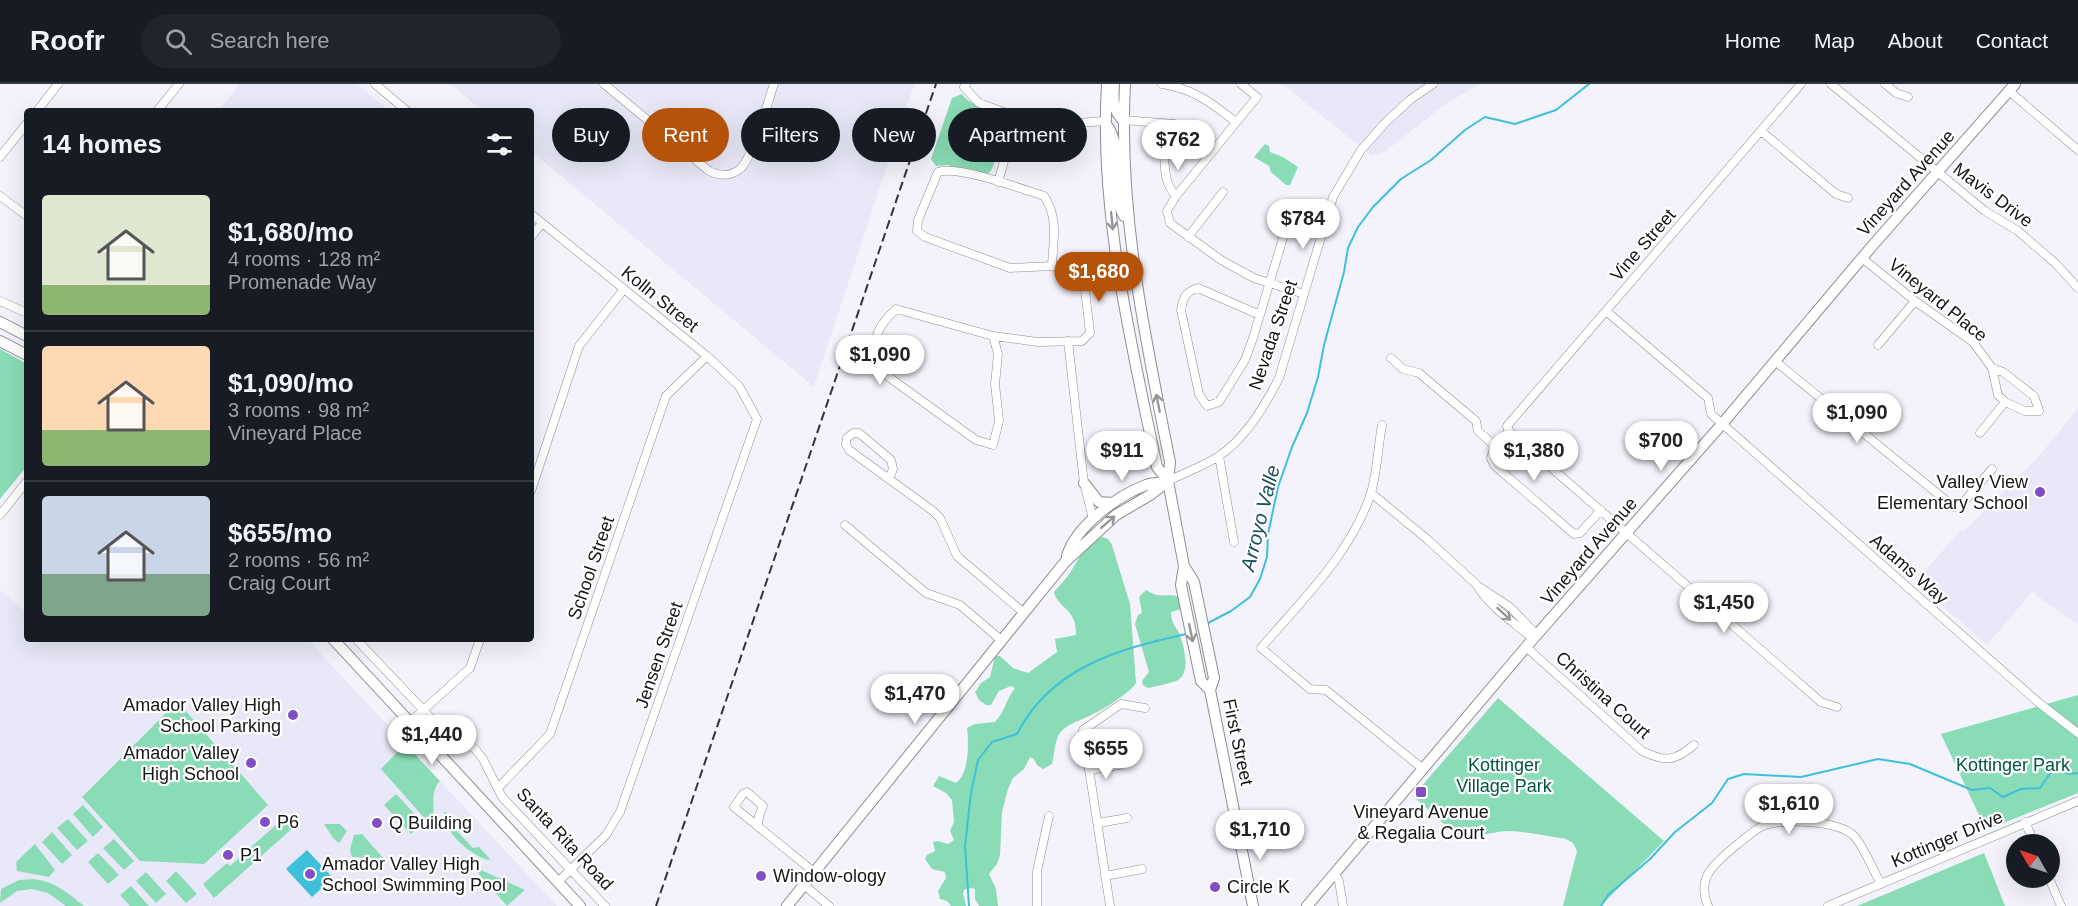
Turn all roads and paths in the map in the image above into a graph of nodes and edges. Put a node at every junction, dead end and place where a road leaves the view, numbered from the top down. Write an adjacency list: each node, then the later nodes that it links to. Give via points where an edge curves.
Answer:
1 (58, 84): 18 (street)
2 (179, 84): 19 (street)
3 (375, 84): 20 (street)
4 (604, 84): 5 (street, via 709,171 729,176 742,168 748,157)
5 (774, 84)
6 (966, 84): 21 (street, via 964,87 979,103)
7 (1107, 84): 23 (main road)
8 (1114, 84): 22 (main road, via 1114,107)
9 (1125, 84): 22 (main road)
10 (1162, 84): 25 (street, via 1203,96)
11 (1241, 84): 25 (street, via 1257,97)
12 (1433, 84): 51 (street, Nevada Street, via 1410,99 1355,158 1333,197)
13 (1801, 84): 27 (street, Vine Street)
14 (1831, 84): 33 (street, Mavis Drive)
15 (1885, 84): 17 (street)
16 (2012, 88): 29 (street); 33 (main road, Vineyard Avenue)
17 (1908, 97)
18 (39, 108)
19 (159, 108)
20 (403, 108)
21 (993, 108)
22 (1123, 120): 28 (street, via 1174,124); 41 (main road)
23 (1104, 121): 24 (street); 41 (main road, via 1114,136 1119,198); 78 (main road, one-way to 78, via 1122,300 1157,466)
24 (1087, 122)
25 (1236, 122): 28 (street)
26 (24, 127): 31 (street)
27 (1761, 131): 38 (street, via 1836,194); 54 (street, Vine Street)
28 (1214, 150): 37 (street)
29 (2078, 150)
30 (1164, 152): 37 (street, via 1165,180)
31 (0, 157)
32 (1004, 162): 34 (street)
33 (1938, 173): 46 (main road, Vineyard Avenue); 49 (street, Mavis Drive, via 1985,211 2018,231)
34 (998, 182): 47 (street, via 1044,195 1050,204 1055,226); 47 (street, via 950,170 938,172 917,231 1010,267)
35 (1223, 192): 45 (street)
36 (0, 196): 39 (street)
37 (1176, 196): 45 (street, via 1167,211 1170,223)
38 (1848, 198)
39 (24, 214)
40 (534, 216): 42 (street, Kolln Street)
41 (1128, 222): 78 (main road, one-way to 41, via 1170,462)
42 (542, 223): 44 (street); 50 (street, Kolln Street)
43 (1286, 228): 48 (street)
44 (534, 233)
45 (1188, 237): 48 (street, via 1221,260)
46 (1862, 258): 53 (street, Vineyard Place); 66 (main road, Vineyard Avenue)
47 (1052, 266): 61 (street, via 1079,275 1085,290 1089,333 1082,341)
48 (1270, 283): 51 (street); 56 (street)
49 (2078, 288)
50 (624, 289): 64 (street, Kolln Street); 79 (street, via 579,346)
51 (1304, 294): 75 (street, Nevada Street, via 1279,378 1266,404)
52 (0, 301): 55 (street)
53 (1915, 301): 62 (street); 67 (street, Vineyard Place, via 1973,342)
54 (1606, 311): 70 (street, Adams Way, via 1708,398 1711,414); 72 (street, Vine Street)
55 (24, 312)
56 (1260, 315): 56 (street, via 1245,360 1219,402 1207,406 1199,394 1181,310 1183,298 1198,288)
57 (0, 322): 58 (main road)
58 (24, 334)
59 (993, 336): 59 (street, via 896,309 883,321 874,342 874,362 976,440 993,445 999,421 995,384 998,354); 61 (street)
60 (0, 341): 63 (main road)
61 (1068, 341): 80 (street)
62 (1878, 345)
63 (24, 353)
64 (707, 356): 69 (street, Kolln Street, via 739,386); 108 (street, School Street, via 666,396 550,734)
65 (1391, 358): 74 (street, via 1403,369 1419,373 1476,421 1478,431)
66 (1775, 362): 70 (main road, Vineyard Avenue); 76 (street, via 1954,507 1960,506)
67 (1992, 368): 68 (street, Vineyard Place, via 1998,395); 68 (street, Vineyard Place, via 2034,396 2039,411 2025,411)
68 (2005, 402): 73 (street)
69 (757, 420): 117 (street, Jensen Street, via 620,812 606,835)
70 (1722, 424): 88 (main road, Vineyard Avenue); 103 (street, Adams Way)
71 (1382, 425): 82 (street)
72 (1508, 428): 74 (street, Vine Street); 84 (street)
73 (1980, 433)
74 (1495, 446): 84 (street, via 1491,458 1494,465 1574,534 1580,533)
75 (1219, 456): 78 (street, Nevada Street); 89 (street)
76 (1992, 469)
77 (889, 479): 77 (street, via 849,450 847,438 859,433 891,460); 92 (street, via 940,518 957,556)
78 (1168, 481): 83 (main road, via 1146,485); 90 (main road, one-way to 78, via 1116,514); 91 (main road, First Street)
79 (534, 482)
80 (1084, 483): 83 (main road, via 1099,501); 86 (street)
81 (24, 485): 85 (street)
82 (1371, 493): 94 (street, Christina Court, via 1478,586 1510,607); 106 (street, via 1338,557 1261,648 1310,689 1326,690)
83 (1112, 503): 86 (main road)
84 (1601, 510): 88 (street)
85 (0, 514)
86 (1093, 519): 90 (main road)
87 (844, 525): 93 (street, via 926,593 960,605)
88 (1627, 534): 94 (main road, Vineyard Avenue); 100 (street, via 1821,702)
89 (1234, 542)
90 (1065, 562): 92 (main road)
91 (1184, 566): 98 (main road, First Street, via 1194,582 1214,678); 98 (main road, First Street, one-way to 98, via 1181,585 1201,681)
92 (1024, 613): 93 (main road)
93 (1001, 640): 118 (main road)
94 (1532, 640): 104 (street, Christina Court, via 1642,751 1660,760 1682,756); 106 (main road, Vineyard Avenue)
95 (336, 642): 102 (main road, Santa Rita Road)
96 (360, 642): 101 (street, Santa Rita Road)
97 (479, 642): 101 (street, via 470,668)
98 (1210, 690): 131 (main road, First Street)
99 (1145, 708): 107 (street, via 1121,704 1083,730)
100 (1837, 708)
101 (423, 710): 102 (street); 108 (street, Santa Rita Road, via 447,735 476,750)
102 (410, 722): 121 (main road, Santa Rita Road)
103 (2078, 733)
104 (1694, 745)
105 (1120, 765): 107 (street)
106 (1423, 769): 119 (main road, Vineyard Avenue)
107 (1089, 770): 113 (street)
108 (498, 788): 117 (street, Santa Rita Road)
109 (2078, 801): 112 (street, Kottinger Drive)
110 (1049, 816): 129 (street, via 1037,871)
111 (1127, 818): 113 (street)
112 (2025, 822): 115 (street); 122 (street, Kottinger Drive)
113 (1098, 823): 120 (street)
114 (758, 827): 114 (street, via 734,807 747,792 764,806); 118 (street)
115 (2030, 834)
116 (1143, 869): 120 (street)
117 (570, 870): 121 (street, Jensen Street); 126 (street, Santa Rita Road)
118 (814, 872): 123 (main road)
119 (1335, 874): 132 (main road, Vineyard Avenue); 133 (street)
120 (1105, 876): 130 (street)
121 (558, 882): 125 (main road, Santa Rita Road)
122 (1881, 884): 134 (street, via 1855,837 1843,828 1784,821 1763,826 1713,864 1703,895); 135 (street, Kottinger Drive)
123 (804, 885): 127 (main road); 128 (street)
124 (2053, 888): 136 (street)
125 (580, 906)
126 (605, 906)
127 (787, 906)
128 (829, 906)
129 (1037, 906)
130 (1110, 906)
131 (1253, 906)
132 (1307, 906)
133 (1343, 906)
134 (1708, 906)
135 (1828, 906)
136 (2061, 906)

